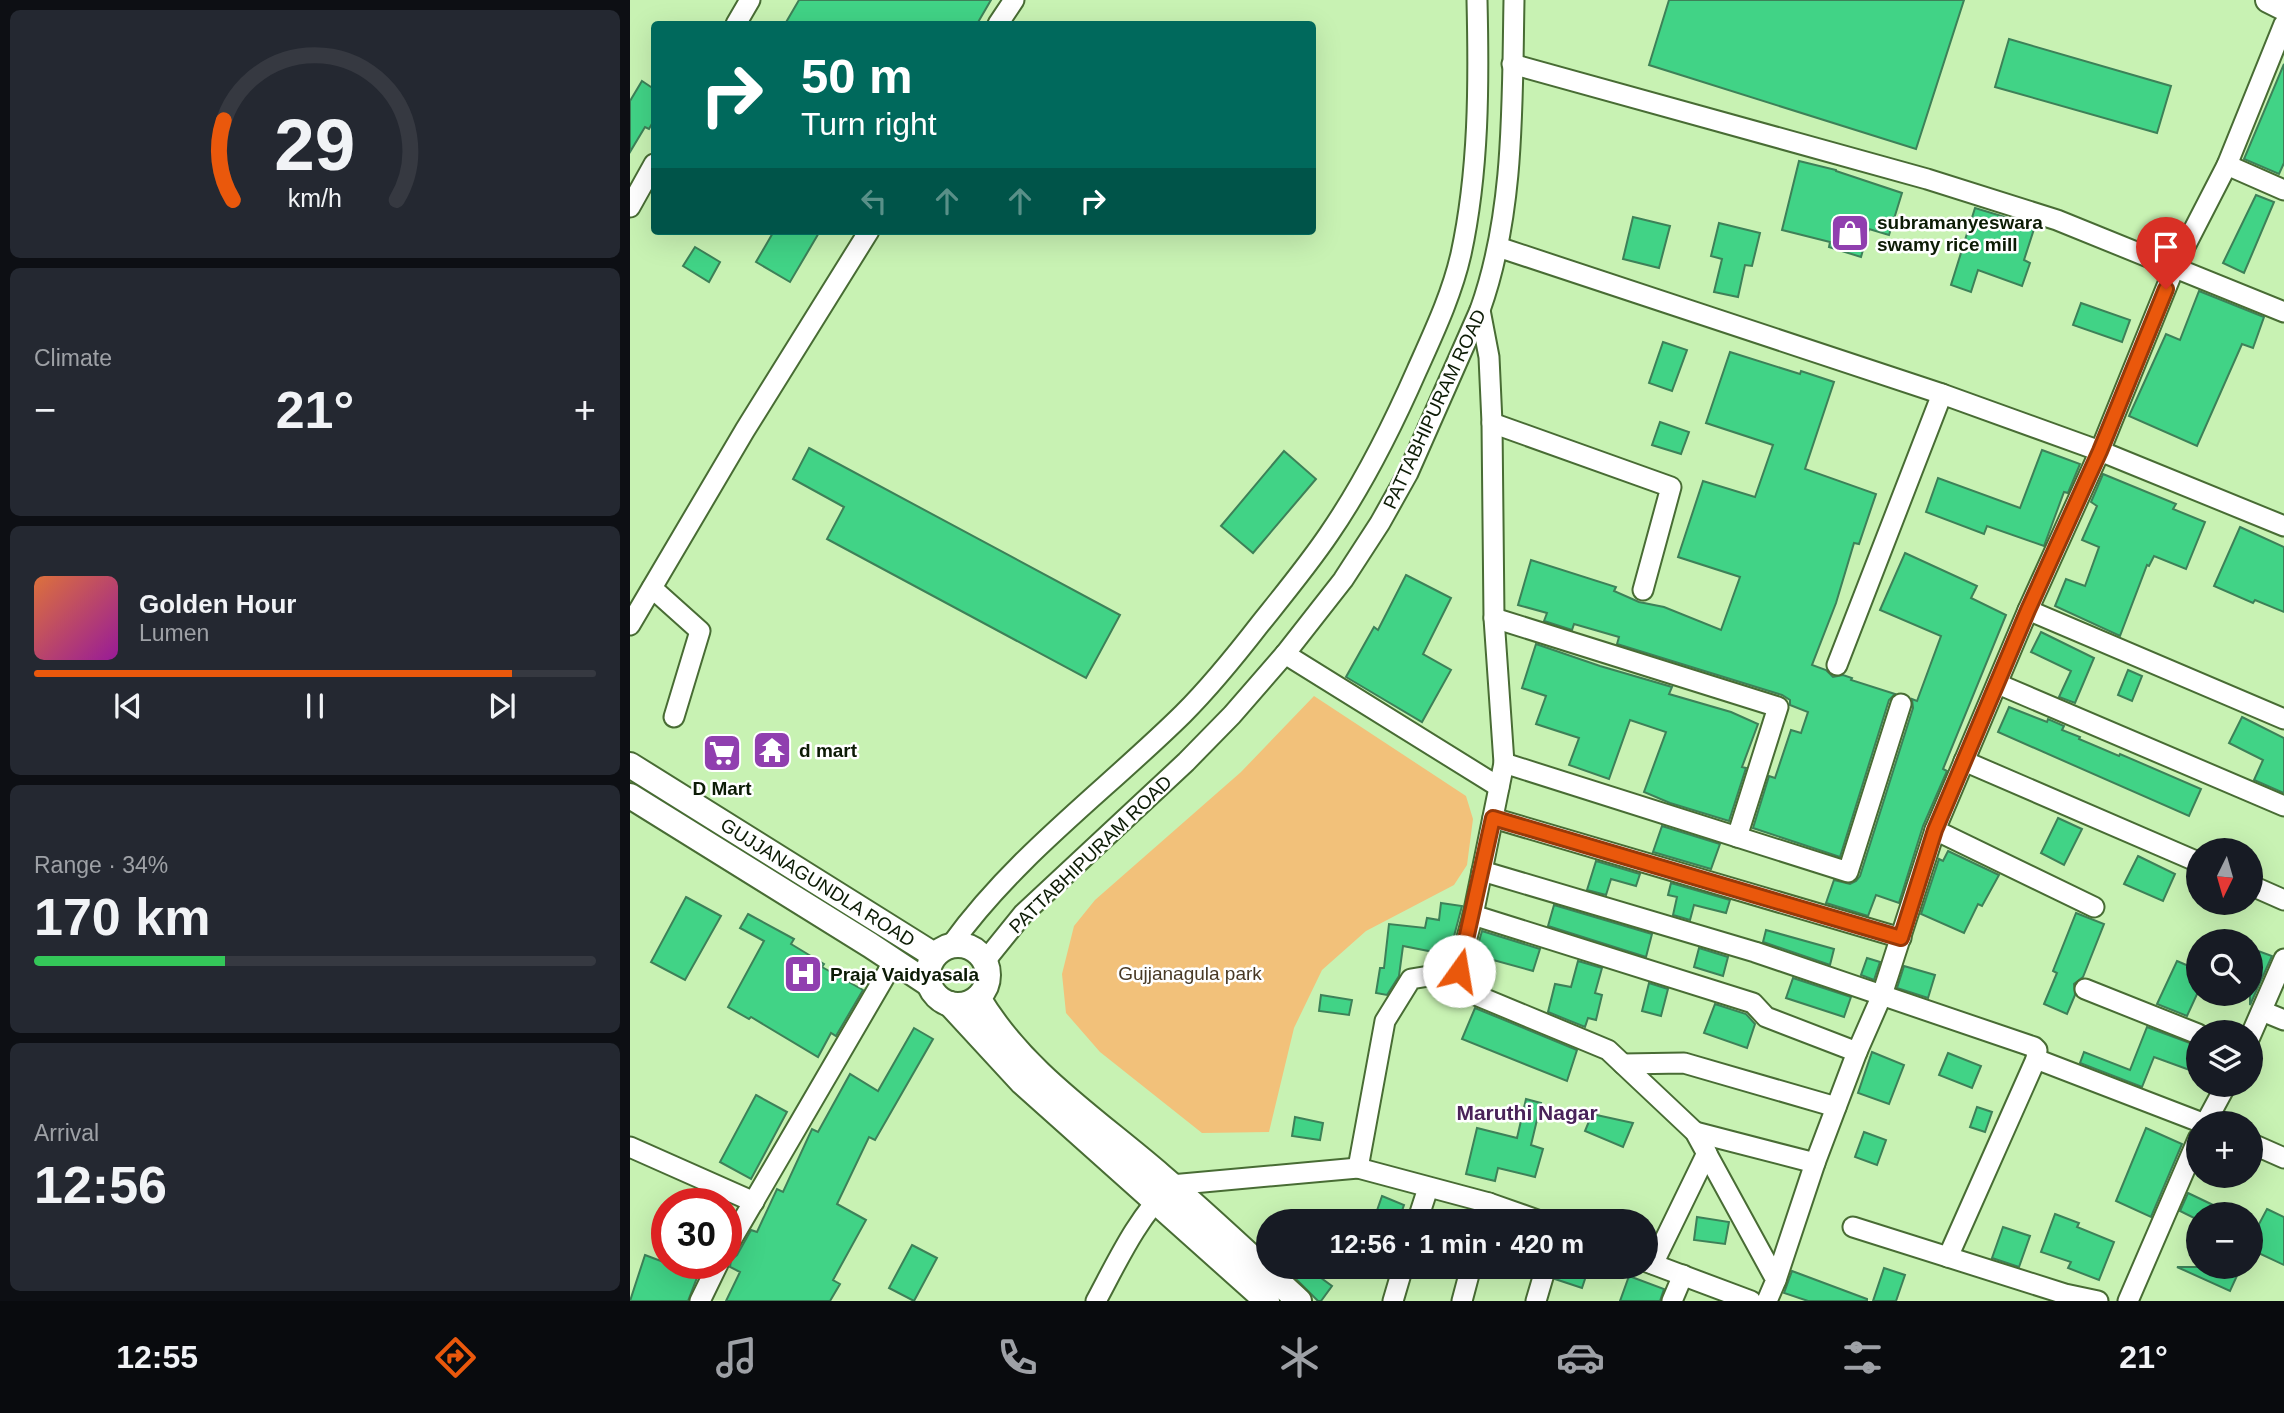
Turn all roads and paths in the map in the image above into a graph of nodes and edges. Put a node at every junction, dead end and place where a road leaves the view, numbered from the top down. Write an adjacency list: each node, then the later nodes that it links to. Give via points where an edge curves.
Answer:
1 (750, 0): 7 (street)
2 (1014, 0): 8 (street)
3 (1477, 0): 51 (street, PATTABHIPURAM ROAD, via 1476,143 1461,254 1437,325 1354,495 1303,571 1206,689 1026,857)
4 (1514, 0): 10 (street, PATTABHIPURAM ROAD)
5 (2267, 0): 6 (main road)
6 (2284, 8)
7 (738, 21)
8 (1000, 21)
9 (2284, 24): 11 (street)
10 (1512, 64): 16 (street, PATTABHIPURAM ROAD); 17 (street, via 1927,178 2057,220)
11 (2227, 165): 13 (street); 17 (street)
12 (651, 169): 14 (street)
13 (2284, 190)
14 (630, 207)
15 (867, 235): 24 (street)
16 (1498, 247): 18 (street, PATTABHIPURAM ROAD); 20 (street)
17 (2175, 266): 19 (street); 22 (street)
18 (1480, 310): 21 (street, via 1489,357); 29 (street, PATTABHIPURAM ROAD, via 1408,473 1380,523 1343,580)
19 (2284, 312)
20 (1942, 394): 22 (street); 30 (street)
21 (1492, 424): 25 (street, via 1671,487); 27 (street)
22 (2100, 451): 23 (street); 26 (street)
23 (2284, 526)
24 (652, 588): 28 (street); 33 (street, via 700,631)
25 (1643, 590)
26 (2028, 610): 31 (street); 34 (street)
27 (1494, 618): 36 (street); 43 (street, via 1778,707)
28 (630, 625)
29 (1285, 654): 38 (street); 54 (street, PATTABHIPURAM ROAD, via 1186,762 1023,914)
30 (1837, 665)
31 (1998, 684): 35 (street); 40 (street)
32 (1901, 704): 43 (street, via 1848,872)
33 (674, 717)
34 (2284, 719)
35 (1964, 761): 42 (street); 44 (street)
36 (1504, 763): 38 (street); 43 (street)
37 (630, 765): 51 (main road, GUJJANAGUNDLA ROAD)
38 (1499, 788): 41 (street)
39 (630, 796): 53 (main road, GUJJANAGUNDLA ROAD)
40 (2284, 806)
41 (1493, 818): 45 (street); 50 (street)
42 (1935, 830): 48 (street); 50 (street)
43 (1737, 837)
44 (2186, 857)
45 (1482, 871): 49 (street); 58 (street)
46 (2263, 891): 47 (street)
47 (2284, 900)
48 (2094, 907)
49 (1473, 915): 55 (street); 65 (street, via 1753,1003 1766,1017)
50 (1901, 938): 58 (street)
51 (942, 950): 54 (main road, via 971,947); 56 (main road, via 929,964)
52 (2284, 959): 61 (street)
53 (894, 961): 56 (main road, GUJJANAGUNDLA ROAD); 80 (street)
54 (985, 961): 59 (main road, via 988,980)
55 (1459, 971): 67 (street, via 1454,986 1608,1050); 77 (street, via 1410,979 1385,1021)
56 (929, 984): 60 (main road)
57 (2085, 989): 64 (street)
58 (1882, 995): 65 (street); 66 (street, via 2034,1047)
59 (978, 998): 60 (main road); 79 (main road, via 1027,1062)
60 (950, 1004): 79 (main road, via 1023,1082)
61 (2262, 1011): 62 (street); 63 (street)
62 (2258, 1020)
63 (2284, 1020)
64 (2186, 1029)
65 (1857, 1052): 68 (street)
66 (2036, 1059): 69 (street); 86 (street)
67 (1623, 1064): 68 (street, via 1684,1063); 70 (street)
68 (1836, 1107): 75 (street)
69 (2186, 1116)
70 (1695, 1132): 73 (street); 75 (street)
71 (630, 1147): 80 (street)
72 (2263, 1149): 74 (street)
73 (1707, 1153): 85 (street); 93 (street)
74 (2284, 1158)
75 (1815, 1163): 93 (street)
76 (2186, 1167): 106 (street)
77 (1358, 1168): 78 (street); 79 (street)
78 (1428, 1188): 81 (street); 82 (street)
79 (1163, 1193): 97 (street, via 1133,1234); 98 (main road); 99 (main road)
80 (754, 1202): 83 (street)
81 (1422, 1209)
82 (1479, 1209)
83 (742, 1223)
84 (1853, 1227): 86 (street)
85 (1658, 1248)
86 (1948, 1257): 94 (street)
87 (1658, 1266): 88 (street)
88 (1683, 1275): 102 (street); 103 (street)
89 (711, 1279): 96 (street)
90 (1399, 1279): 100 (street)
91 (1469, 1279): 95 (street)
92 (1542, 1279): 101 (street)
93 (1776, 1280): 104 (street)
94 (2064, 1298): 105 (street)
95 (1466, 1300)
96 (700, 1301)
97 (1096, 1301)
98 (1266, 1301)
99 (1299, 1301)
100 (1393, 1301)
101 (1536, 1301)
102 (1672, 1301)
103 (1751, 1301)
104 (1767, 1301)
105 (2098, 1301)
106 (2128, 1301)

